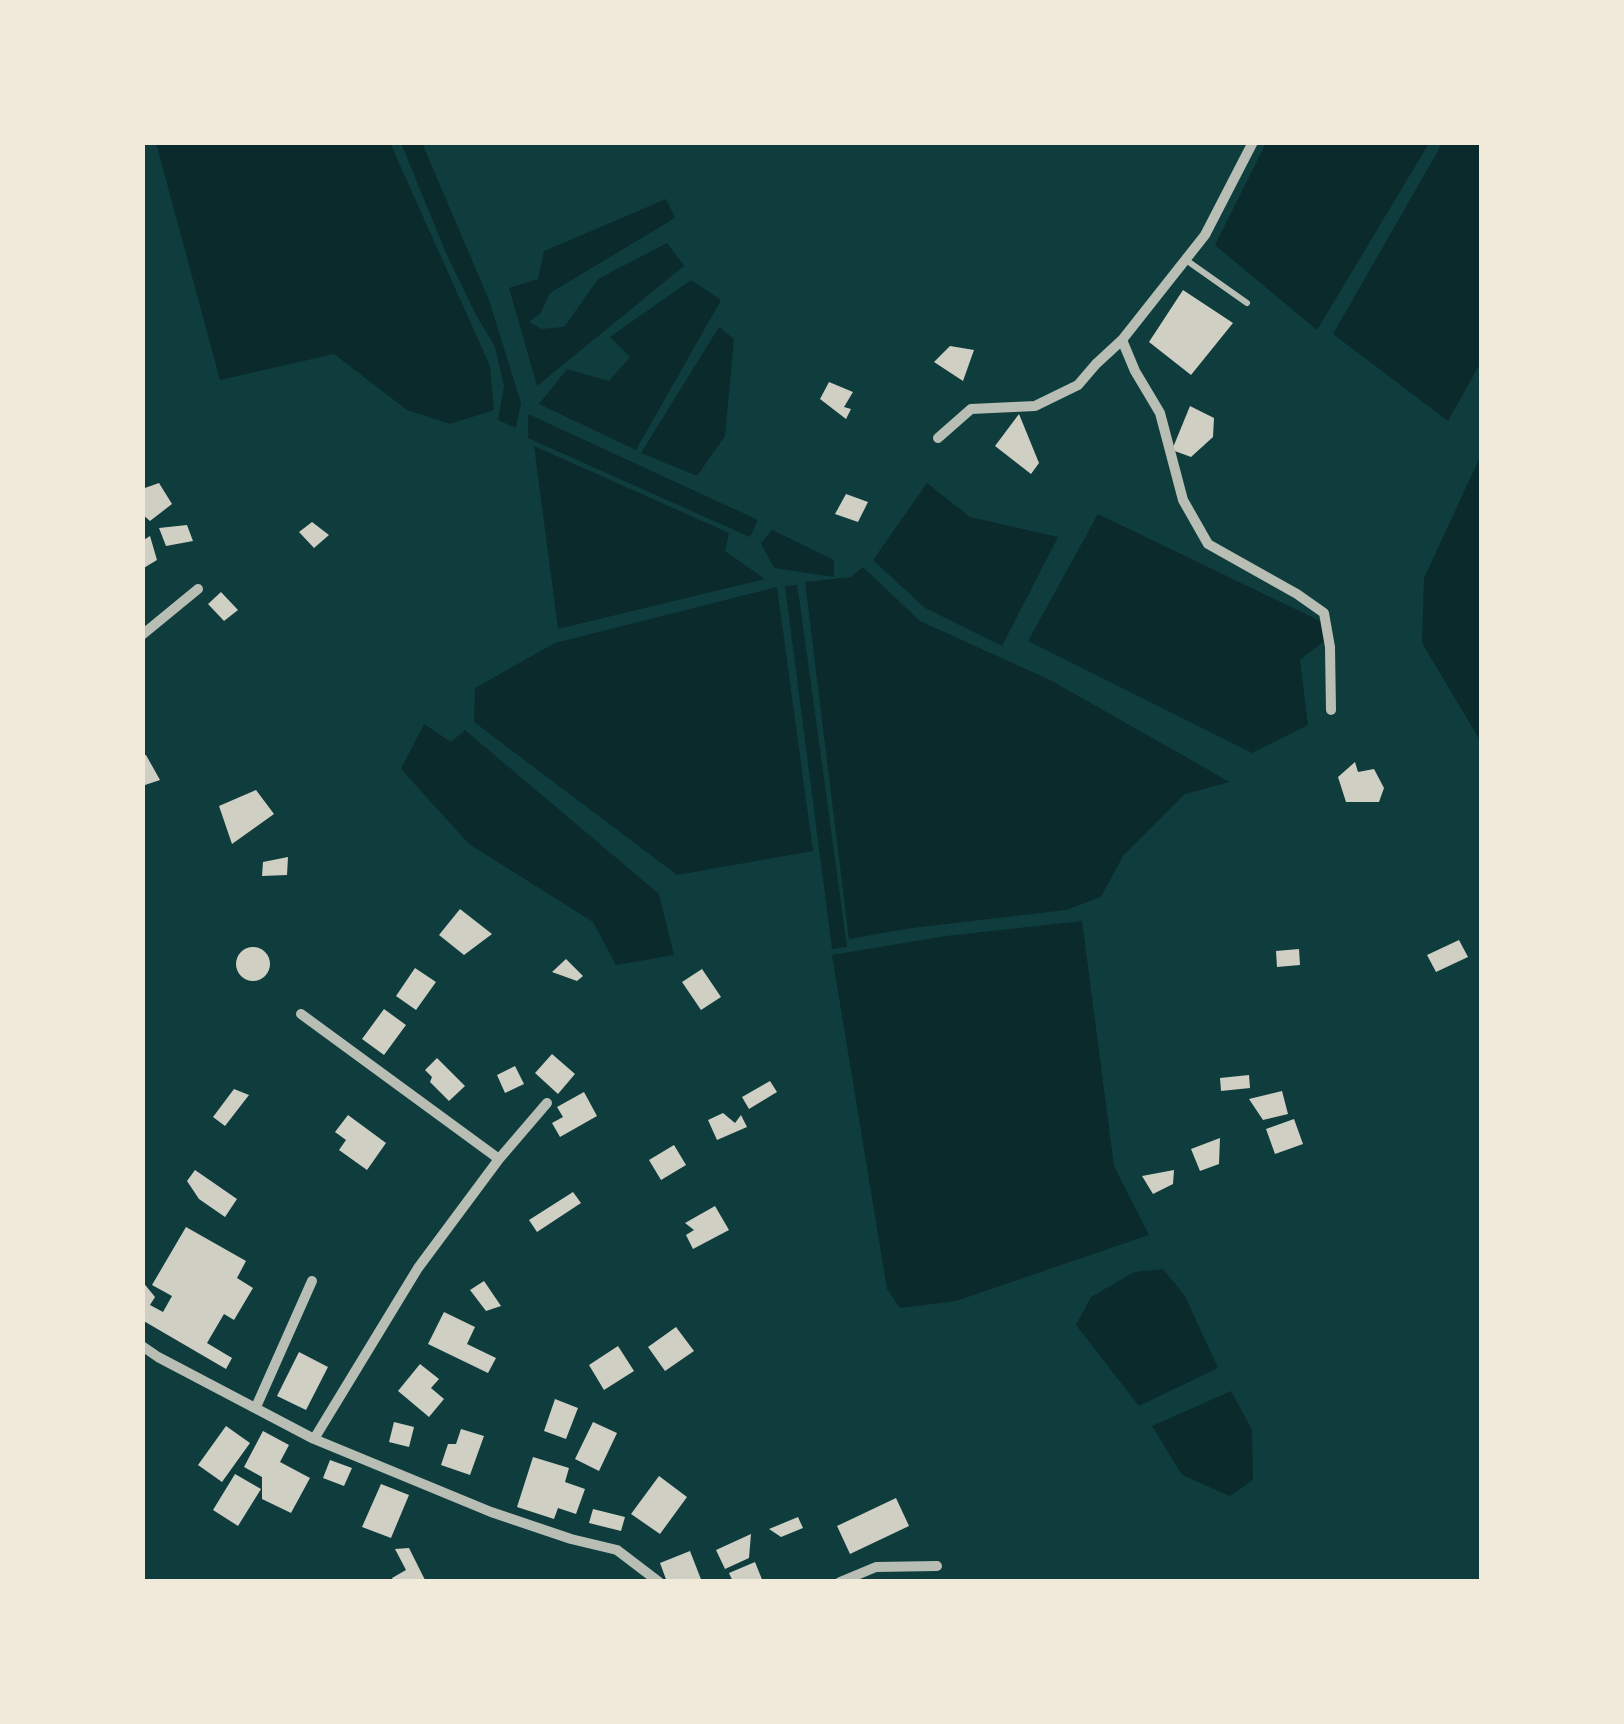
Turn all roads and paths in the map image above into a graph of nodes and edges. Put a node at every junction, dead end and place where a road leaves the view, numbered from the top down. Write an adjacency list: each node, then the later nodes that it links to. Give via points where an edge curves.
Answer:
1 (1253, 142): 2 (street)
2 (1186, 260): 3 (lane); 4 (street)
3 (1246, 304)
4 (1122, 340): 5 (street, via 1078,385 1034,406 971,409); 8 (street, via 1160,413 1183,500 1208,544 1324,613)
5 (938, 438)
6 (198, 589): 7 (street)
7 (142, 634)
8 (1331, 710)
9 (300, 1014): 11 (street)
10 (547, 1103): 11 (street)
11 (499, 1160): 15 (street, via 418,1268)
12 (312, 1281): 14 (street)
13 (142, 1346): 14 (street)
14 (256, 1407): 15 (street)
15 (314, 1439): 17 (street, via 491,1512 618,1550)
16 (937, 1566): 18 (street, via 876,1566)
17 (660, 1582)
18 (840, 1582)

